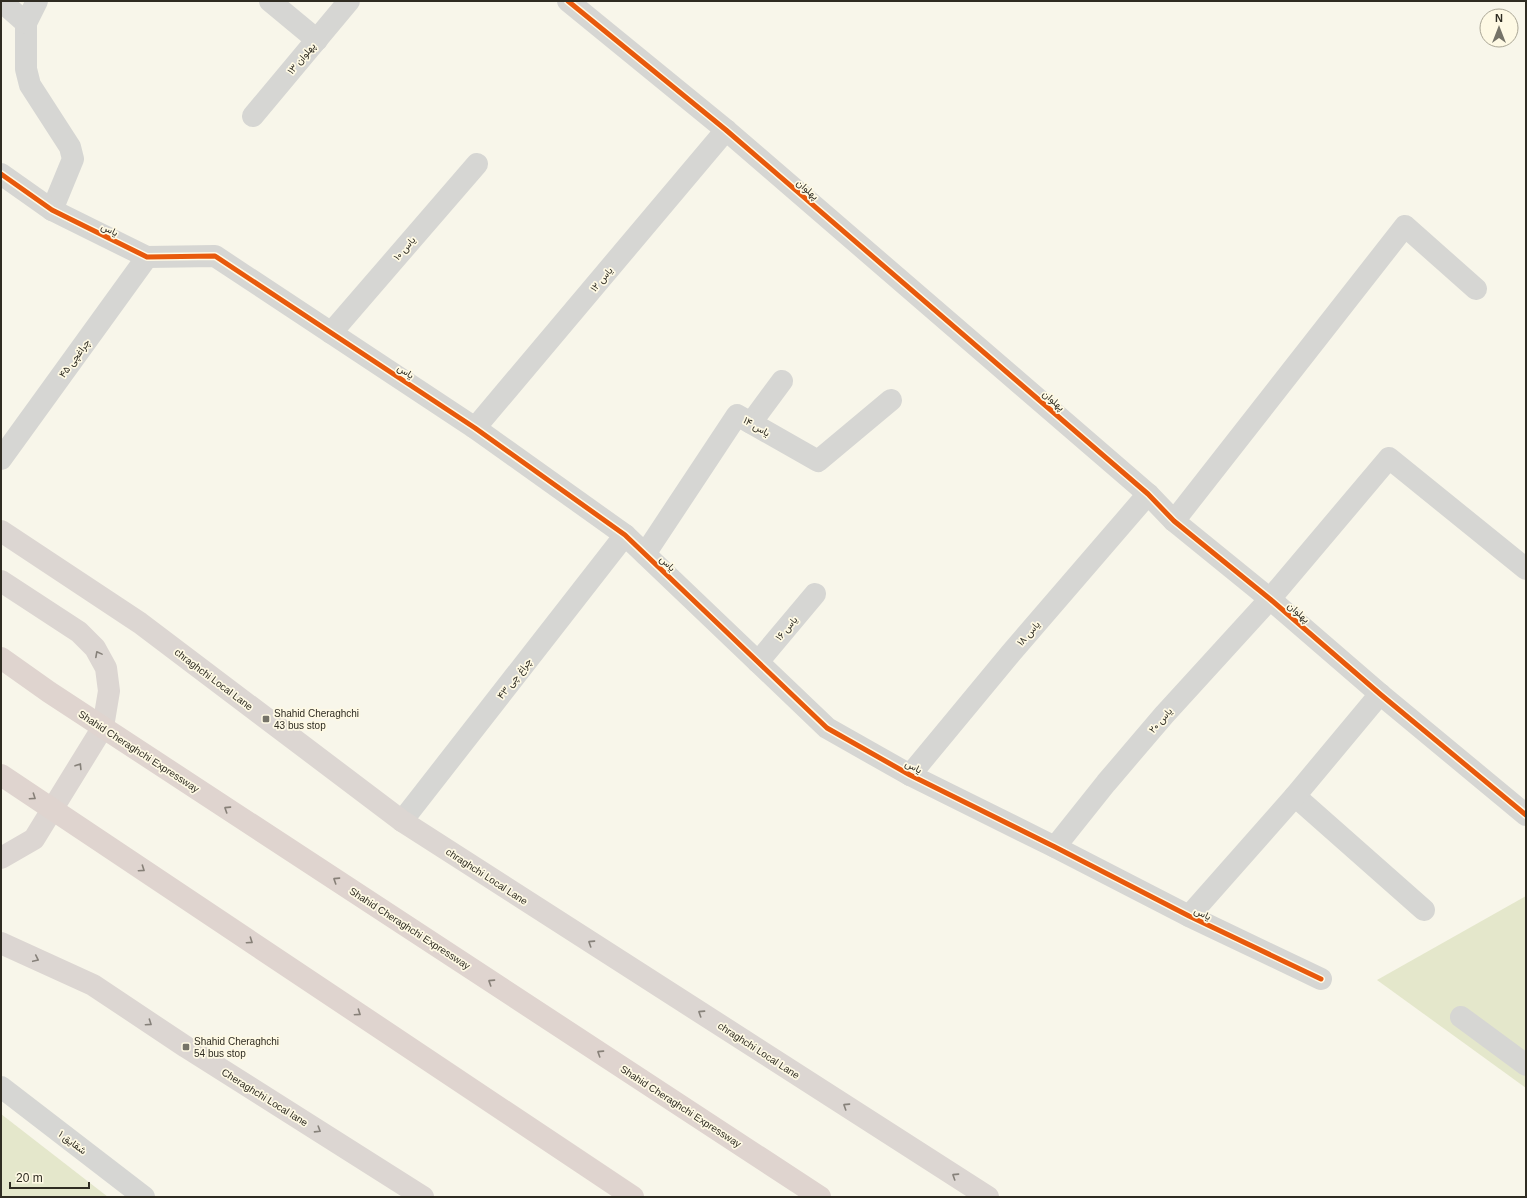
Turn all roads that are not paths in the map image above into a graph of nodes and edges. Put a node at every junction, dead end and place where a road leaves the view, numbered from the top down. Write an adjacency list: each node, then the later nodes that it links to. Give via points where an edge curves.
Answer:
1 (1, 1): 6 (street)
2 (37, 1): 6 (street)
3 (270, 1): 7 (street)
4 (349, 1): 7 (street, پهلوان ۱۳)
5 (568, 1): 9 (street, پهلوان)
6 (26, 23): 12 (street, via 26,69 30,85 70,147 73,159)
7 (317, 40): 8 (street, پهلوان ۱۳)
8 (253, 116)
9 (726, 130): 19 (street, یاس ۱۲); 21 (street, پهلوان)
10 (477, 164): 15 (street, یاس ۱۰)
11 (1, 174): 12 (street, یاس)
12 (52, 210): 13 (street, یاس)
13 (147, 257): 15 (street, یاس, via 215,256); 20 (street, چراغچی ۴۵)
14 (1476, 289): 22 (street, via 1405,226)
15 (331, 333): 19 (street, یاس)
16 (782, 380): 18 (street)
17 (890, 400): 18 (street, یاس ۱۴, via 818,461)
18 (751, 423): 25 (street, یاس ۱۴, via 737,415)
19 (475, 428): 24 (street, یاس)
20 (1, 459)
21 (1148, 494): 22 (street, پهلوان); 34 (street, یاس ۱۸)
22 (1174, 521): 29 (street, پهلوان)
23 (1, 531): 37 (main road, chraghchi Local Lane, via 140,623)
24 (625, 535): 25 (street, یاس); 37 (street, چراغ چی ۴۳)
25 (645, 554): 31 (street, یاس)
26 (1526, 569): 29 (street, یاس ۲۰, via 1389,458)
27 (1, 581): 39 (main road, one-way to 27, via 34,838 103,727 109,691 106,668 96,648 79,632)
28 (815, 594): 31 (street, یاس ۱۶)
29 (1270, 598): 32 (street, پهلوان); 38 (street, یاس ۲۰, via 1164,715)
30 (1, 658): 47 (highway, Shahid Cheraghchi Expressway, one-way to 30, via 62,701)
31 (758, 662): 34 (street, یاس, via 826,728)
32 (1380, 694): 35 (street); 36 (street, پهلوان)
33 (1, 775): 50 (highway, one-way to 50)
34 (910, 775): 38 (street, یاس)
35 (1295, 796): 40 (street); 41 (street)
36 (1526, 815)
37 (402, 821): 53 (main road, chraghchi Local Lane, one-way to 37)
38 (1055, 847): 41 (street, یاس)
39 (1, 858)
40 (1424, 910)
41 (1189, 916): 43 (street, یاس)
42 (1, 943): 49 (main road, Cheraghchi Local lane, one-way to 49, via 93,985)
43 (1322, 979)
44 (1461, 1017): 45 (street)
45 (1526, 1065)
46 (1, 1087): 48 (street, شقایق ۱)
47 (754, 1154): 51 (highway, Shahid Cheraghchi Expressway); 52 (highway)
48 (144, 1197)
49 (423, 1197)
50 (633, 1197)
51 (820, 1197)
52 (833, 1197)
53 (988, 1197)

